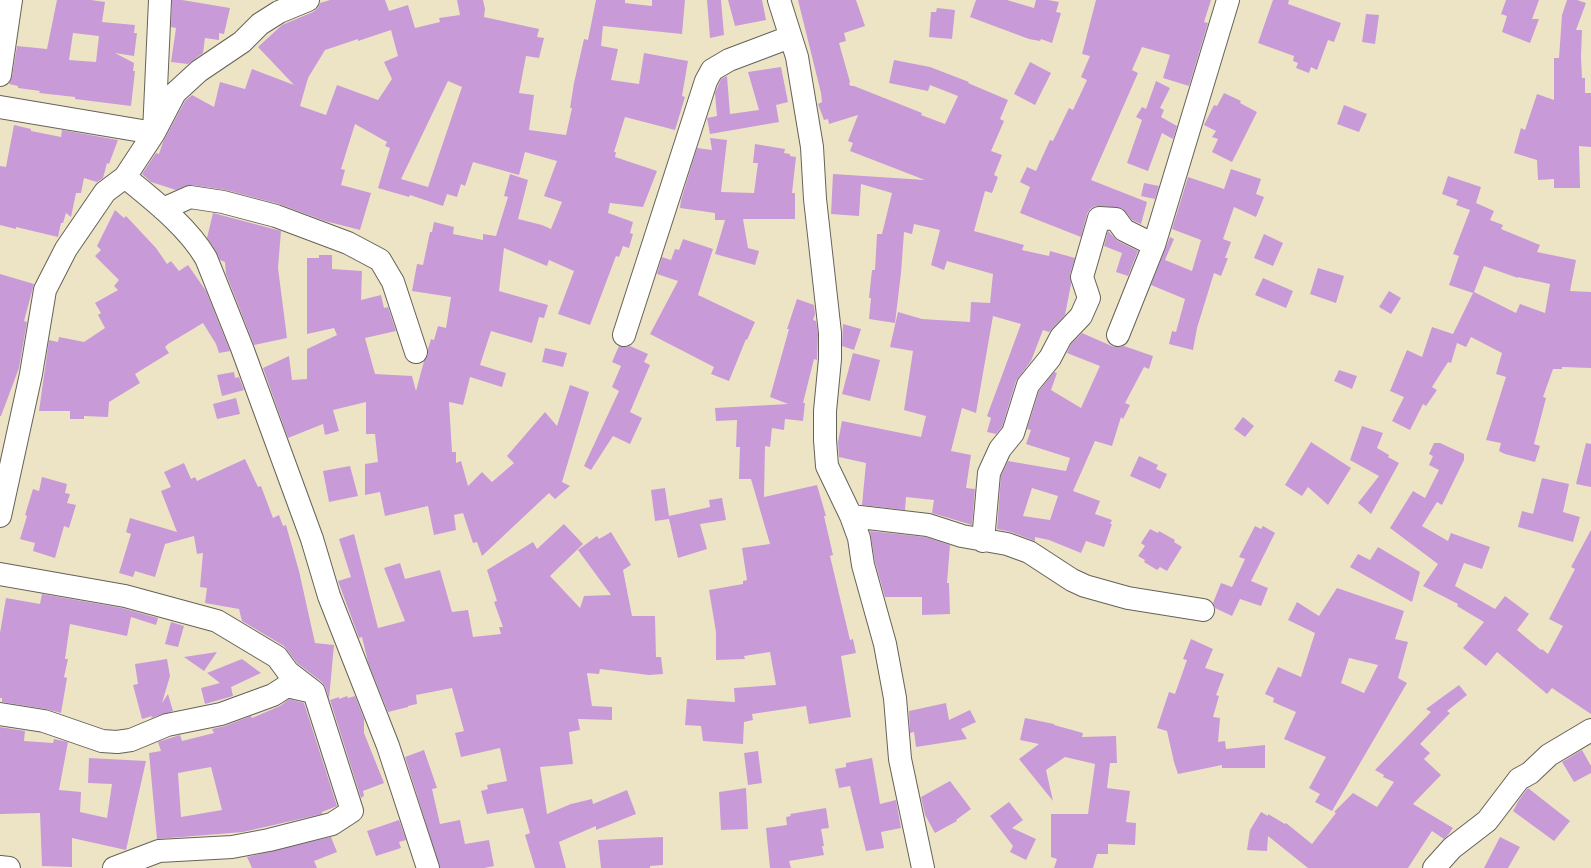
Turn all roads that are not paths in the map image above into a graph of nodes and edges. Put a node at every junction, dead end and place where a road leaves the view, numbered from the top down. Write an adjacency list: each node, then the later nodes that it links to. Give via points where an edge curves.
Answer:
1 (11, 0): 7 (street)
2 (160, 0): 9 (street)
3 (308, 0): 9 (street, via 279,12 260,24 242,42 199,71 175,93)
4 (779, 0): 6 (street)
5 (1228, 0): 12 (street)
6 (790, 37): 13 (street, via 729,60 712,70 706,81); 17 (street, via 797,57 812,147 815,199 830,333 825,411 827,466)
7 (0, 75)
8 (0, 107): 9 (street)
9 (154, 133): 10 (street)
10 (125, 176): 11 (street); 16 (street, via 105,192 66,249 45,290 31,374)
11 (163, 209): 15 (street, via 190,197 223,202 276,216 348,244 380,260 393,282); 27 (street, via 206,258 312,538 329,596 388,746)
12 (1154, 245): 14 (street); 18 (street, via 1124,230 1116,219 1099,218 1082,277 1089,298 1081,316 1061,337 1050,358 1028,385 1013,433 1000,449 989,473)
13 (624, 335)
14 (1118, 335)
15 (416, 352)
16 (0, 516)
17 (851, 516): 18 (street, via 928,525); 28 (street, via 859,538 863,565 885,644 895,698 900,759)
18 (983, 541): 20 (street, via 1018,547 1085,586 1128,598)
19 (0, 574): 21 (street, via 125,596 217,622 277,657 288,672)
20 (1203, 610)
21 (314, 692): 22 (street, via 287,686 273,695 221,714 167,726 130,740 117,742 102,741 44,721); 26 (street, via 352,811 332,824 270,840 232,847 159,851)
22 (0, 714)
23 (1591, 730): 29 (street, via 1549,755 1530,773 1518,779 1488,821 1452,848)
24 (0, 867): 25 (street)
25 (9, 868)
26 (114, 868)
27 (428, 868)
28 (923, 868)
29 (1434, 868)

